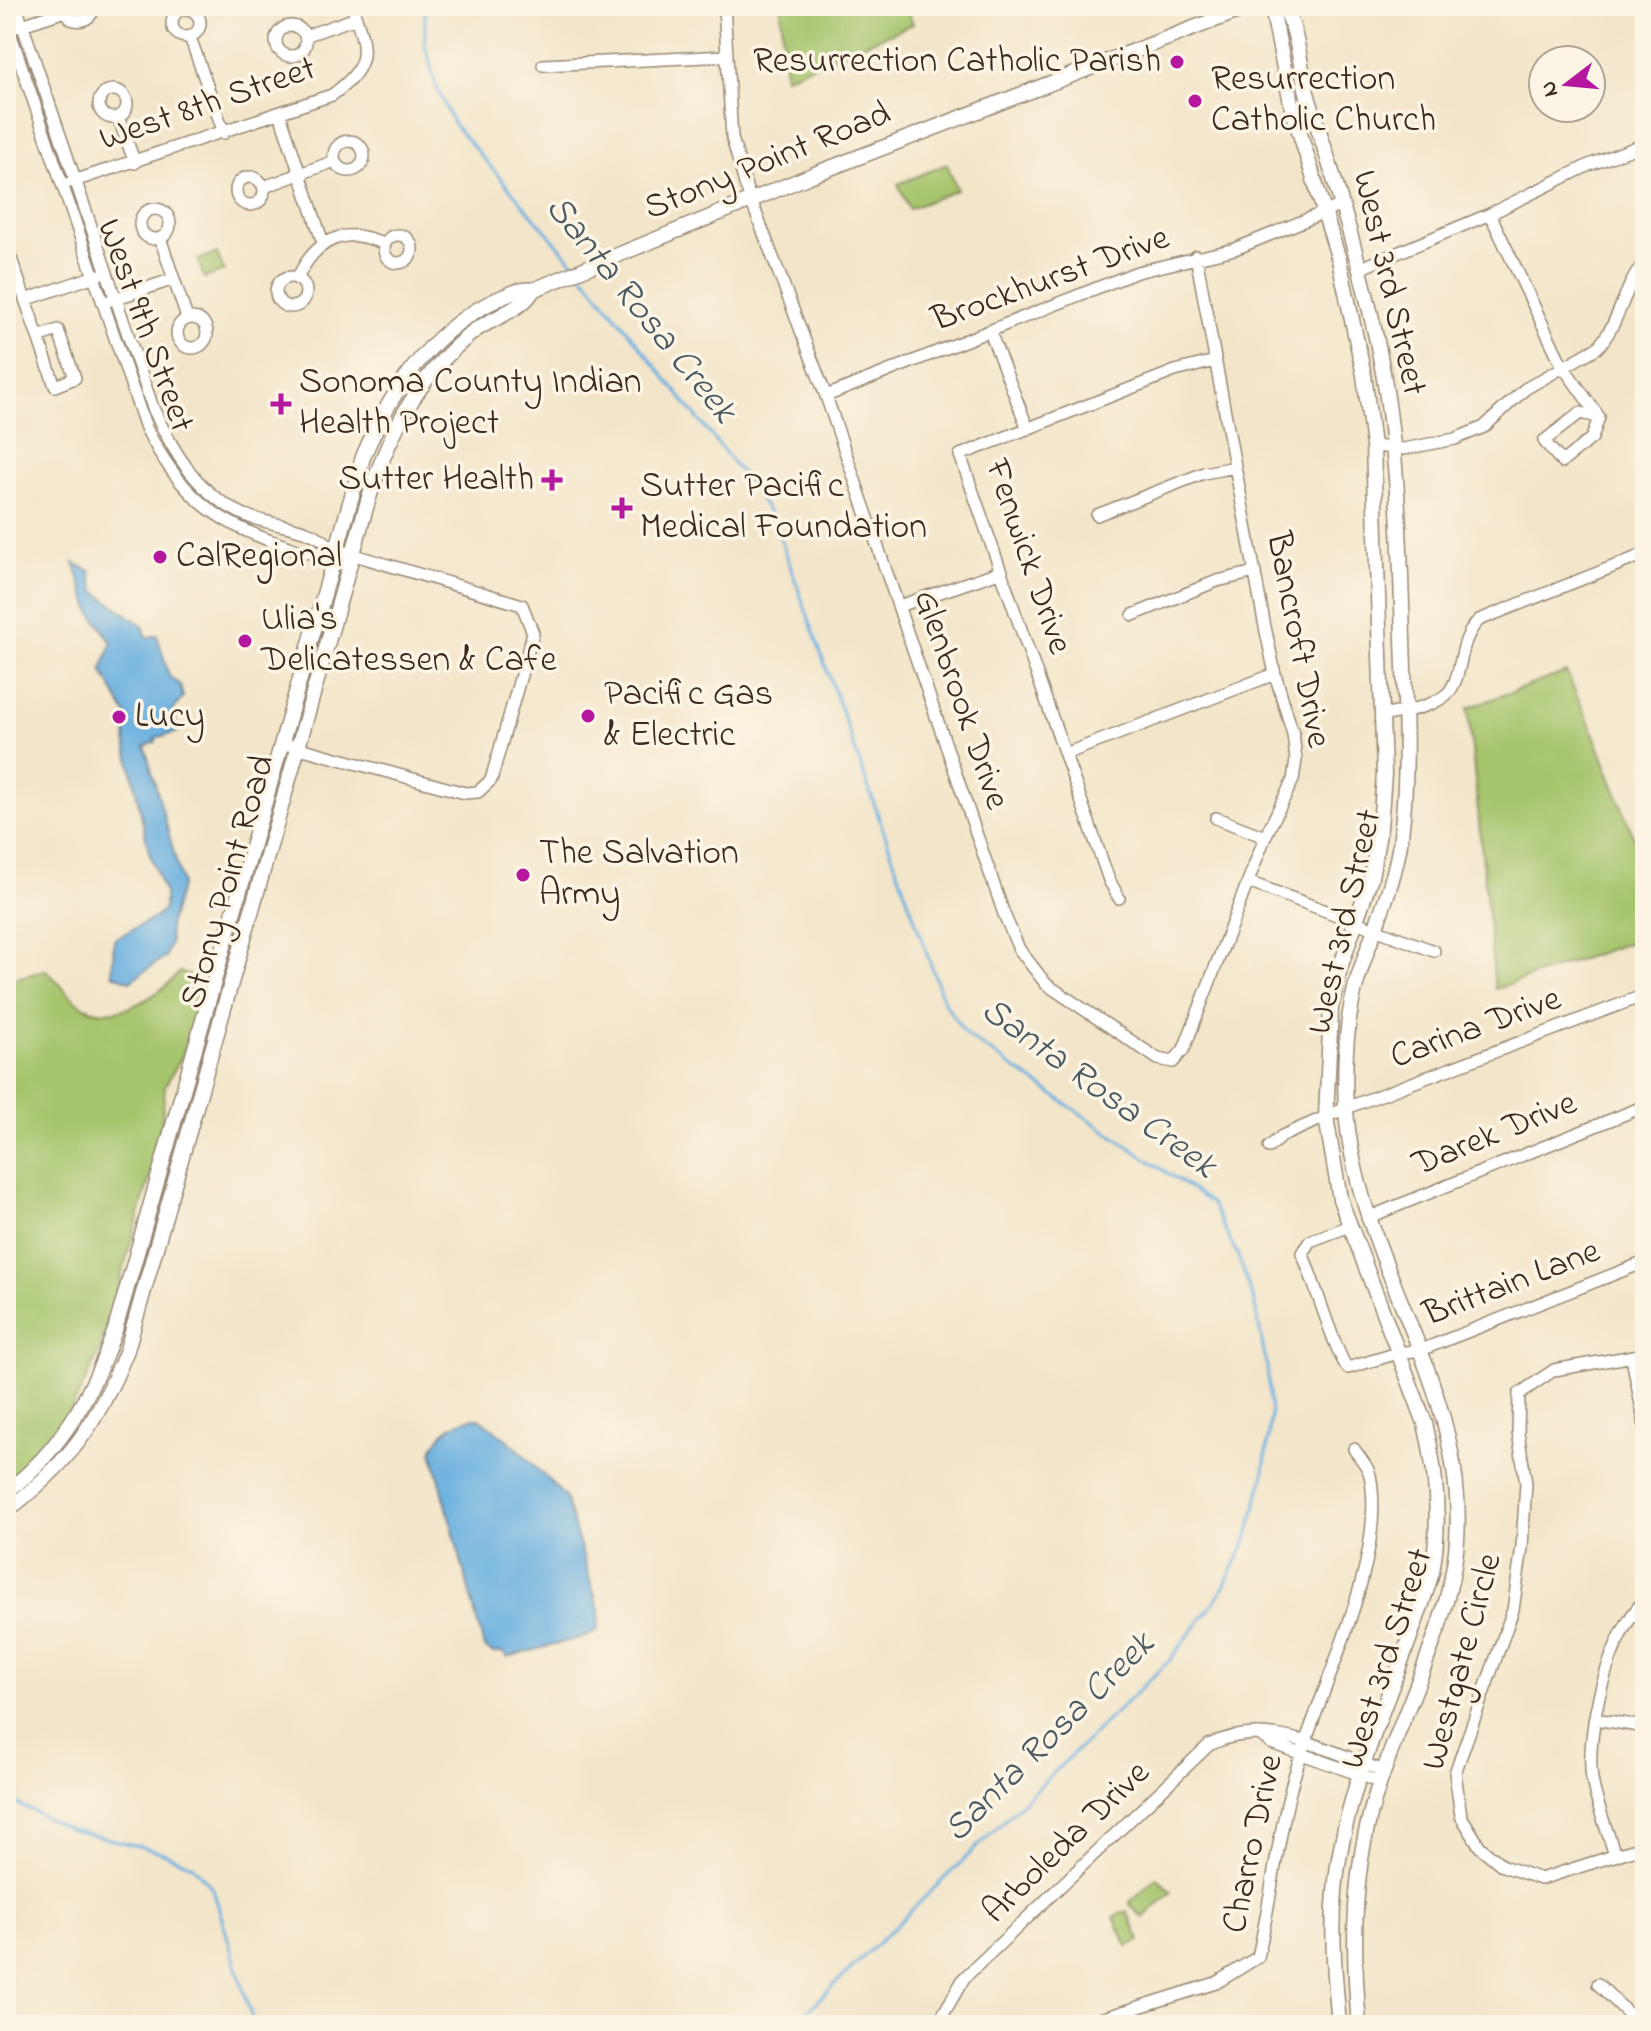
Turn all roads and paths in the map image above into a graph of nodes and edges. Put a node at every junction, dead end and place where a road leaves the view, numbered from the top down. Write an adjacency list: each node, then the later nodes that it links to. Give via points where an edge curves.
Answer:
1 (16, 6): 9 (street, West 9th Street)
2 (95, 6): 7 (street, via 81,20 71,19)
3 (724, 6): 13 (street, Glenbrook Drive)
4 (1251, 6): 25 (main road, Stony Point Road)
5 (1276, 6): 27 (main road, West 3rd Street, via 1287,89)
6 (1284, 6): 26 (main road, West 3rd Street)
7 (64, 9): 9 (street)
8 (354, 12): 11 (street, West 8th Street); 15 (street, West 8th Street, via 366,47 349,82 332,95)
9 (23, 25): 10 (street); 22 (street, West 9th Street)
10 (7, 27): 23 (street, West 9th Street)
11 (305, 36)
12 (190, 37): 17 (street)
13 (727, 56): 14 (street); 25 (street, Glenbrook Drive, via 732,138)
14 (543, 65)
15 (280, 114): 17 (street, West 8th Street); 21 (street)
16 (118, 117): 20 (street)
17 (224, 133): 20 (street, West 8th Street)
18 (1645, 144): 28 (street)
19 (335, 161): 21 (street)
20 (135, 163): 22 (street, West 8th Street)
21 (300, 174): 24 (street); 30 (street)
22 (77, 180): 23 (street, West 8th Street); 36 (street, West 9th Street)
23 (63, 184): 37 (street, West 9th Street)
24 (264, 187)
25 (752, 202): 40 (main road, Stony Point Road); 49 (street, Glenbrook Drive)
26 (1342, 205): 27 (street, Brockhurst Drive); 35 (main road, West 3rd Street)
27 (1325, 211): 33 (street, Brockhurst Drive, via 1251,243); 52 (main road, West 3rd Street, via 1351,305)
28 (1490, 214): 35 (street); 48 (street)
29 (160, 238): 38 (street)
30 (323, 243): 32 (street, via 347,236); 39 (street)
31 (6, 244): 42 (street)
32 (384, 244)
33 (1196, 256): 45 (street, Brockhurst Drive, via 1137,272); 47 (street, Bancroft Drive)
34 (1645, 262): 48 (street, via 1606,339)
35 (1359, 269): 53 (main road, West 3rd Street, via 1377,339)
36 (106, 272): 37 (street); 41 (street, West 9th Street)
37 (94, 276): 42 (street); 43 (street, West 9th Street)
38 (174, 279): 41 (street); 44 (street)
39 (297, 279)
40 (533, 290): 56 (main road, Stony Point Road, via 523,288 467,316 408,372 378,420); 58 (main road, Stony Point Road, via 529,299 451,350 407,403 378,467)
41 (116, 299): 43 (street); 56 (street, West 9th Street, via 153,408 184,467 204,488 247,516 318,538)
42 (25, 300): 46 (street)
43 (103, 303): 56 (street, West 9th Street, via 146,428 181,484 222,521 247,533 312,554)
44 (187, 318)
45 (990, 332): 49 (street, Brockhurst Drive); 51 (street)
46 (38, 337): 46 (street, via 55,386 75,378 58,330)
47 (1215, 361): 51 (street, Fenwick Drive, via 1175,371); 54 (street, Bancroft Drive)
48 (1562, 365): 50 (street); 53 (street, via 1525,389 1484,427 1455,439)
49 (826, 396): 61 (street, Glenbrook Drive)
50 (1599, 417): 50 (street, via 1592,438 1562,462 1544,441 1580,413)
51 (1028, 429): 59 (street, Fenwick Drive, via 960,455)
52 (1373, 446): 53 (street); 65 (main road, West 3rd Street)
53 (1394, 449): 64 (main road, West 3rd Street)
54 (1235, 467): 55 (street, via 1204,473); 60 (street, Bancroft Drive)
55 (1097, 515)
56 (334, 549): 58 (street); 66 (main road, Stony Point Road)
57 (1645, 554): 64 (street, via 1479,620 1465,638 1452,688)
58 (354, 555): 67 (main road, Stony Point Road); 67 (street, via 522,605 533,633 491,780 478,792 465,793)
59 (1002, 571): 61 (street); 68 (street, Fenwick Drive)
60 (1255, 572): 62 (street, via 1217,581); 63 (street, Bancroft Drive)
61 (899, 606): 77 (street, Glenbrook Drive, via 1019,949 1046,984 1067,1000 1158,1059)
62 (1133, 615)
63 (1275, 674): 68 (street); 70 (street, Bancroft Drive, via 1296,760 1293,780)
64 (1406, 710): 65 (street); 74 (main road, West 3rd Street, via 1401,841)
65 (1383, 716): 73 (main road, West 3rd Street, via 1380,828)
66 (281, 743): 67 (street); 91 (main road, Stony Point Road, via 99,1375 69,1429)
67 (299, 747): 92 (main road, Stony Point Road, via 127,1350 108,1398 79,1445)
68 (1065, 754): 72 (street, Fenwick Drive)
69 (1216, 818): 70 (street)
70 (1265, 837): 71 (street, Bancroft Drive)
71 (1248, 882): 73 (street); 77 (street, Bancroft Drive, via 1184,1049)
72 (1119, 898)
73 (1356, 922): 74 (street); 80 (main road, West 3rd Street, via 1331,1008)
74 (1376, 930): 75 (street); 79 (main road, West 3rd Street, via 1351,1011)
75 (1434, 951)
76 (1645, 995): 79 (street, Carina Drive)
77 (1173, 1062)
78 (1645, 1106): 82 (street, Darek Drive)
79 (1346, 1108): 80 (street, Carina Drive); 82 (main road, West 3rd Street, via 1353,1168)
80 (1326, 1117): 81 (street, Carina Drive); 83 (main road, West 3rd Street, via 1335,1182)
81 (1269, 1147)
82 (1367, 1218): 85 (main road, West 3rd Street)
83 (1350, 1226): 86 (main road, West 3rd Street); 86 (street, Brittain Lane, via 1310,1241 1302,1253 1338,1356 1348,1368)
84 (1645, 1262): 85 (street, Brittain Lane)
85 (1421, 1350): 86 (street, Brittain Lane); 98 (main road, West 3rd Street, via 1453,1455 1455,1559)
86 (1398, 1353): 97 (main road, West 3rd Street, via 1433,1457 1436,1545 1420,1612)
87 (1645, 1354): 88 (street, Westgate Circle)
88 (1632, 1358): 89 (street); 100 (street, Westgate Circle, via 1554,1370 1519,1394 1518,1433 1526,1483 1513,1610 1455,1773 1461,1816 1480,1847 1503,1866 1541,1879)
89 (1645, 1426)
90 (1354, 1449): 96 (street, Charro Drive, via 1369,1472 1373,1520 1367,1567)
91 (7, 1494)
92 (6, 1511)
93 (1645, 1600): 94 (street, via 1621,1632)
94 (1595, 1719): 95 (street); 100 (street, via 1592,1778)
95 (1645, 1727)
96 (1302, 1748): 97 (street, Arboleda Drive); 102 (street, Arboleda Drive, via 1274,1732 1230,1735 1209,1745 964,1978); 103 (street, Charro Drive, via 1282,1821 1258,1957 1216,1983)
97 (1363, 1770): 98 (street, Arboleda Drive); 104 (main road, West 3rd Street, via 1335,1889)
98 (1382, 1776): 105 (main road, West 3rd Street, via 1365,1832 1355,1898)
99 (1645, 1846): 100 (street, Westgate Circle)
100 (1615, 1856)
101 (1598, 1984): 106 (street)
102 (937, 2025)
103 (1081, 2025)
104 (1339, 2025)
105 (1359, 2025)
106 (1640, 2025)

